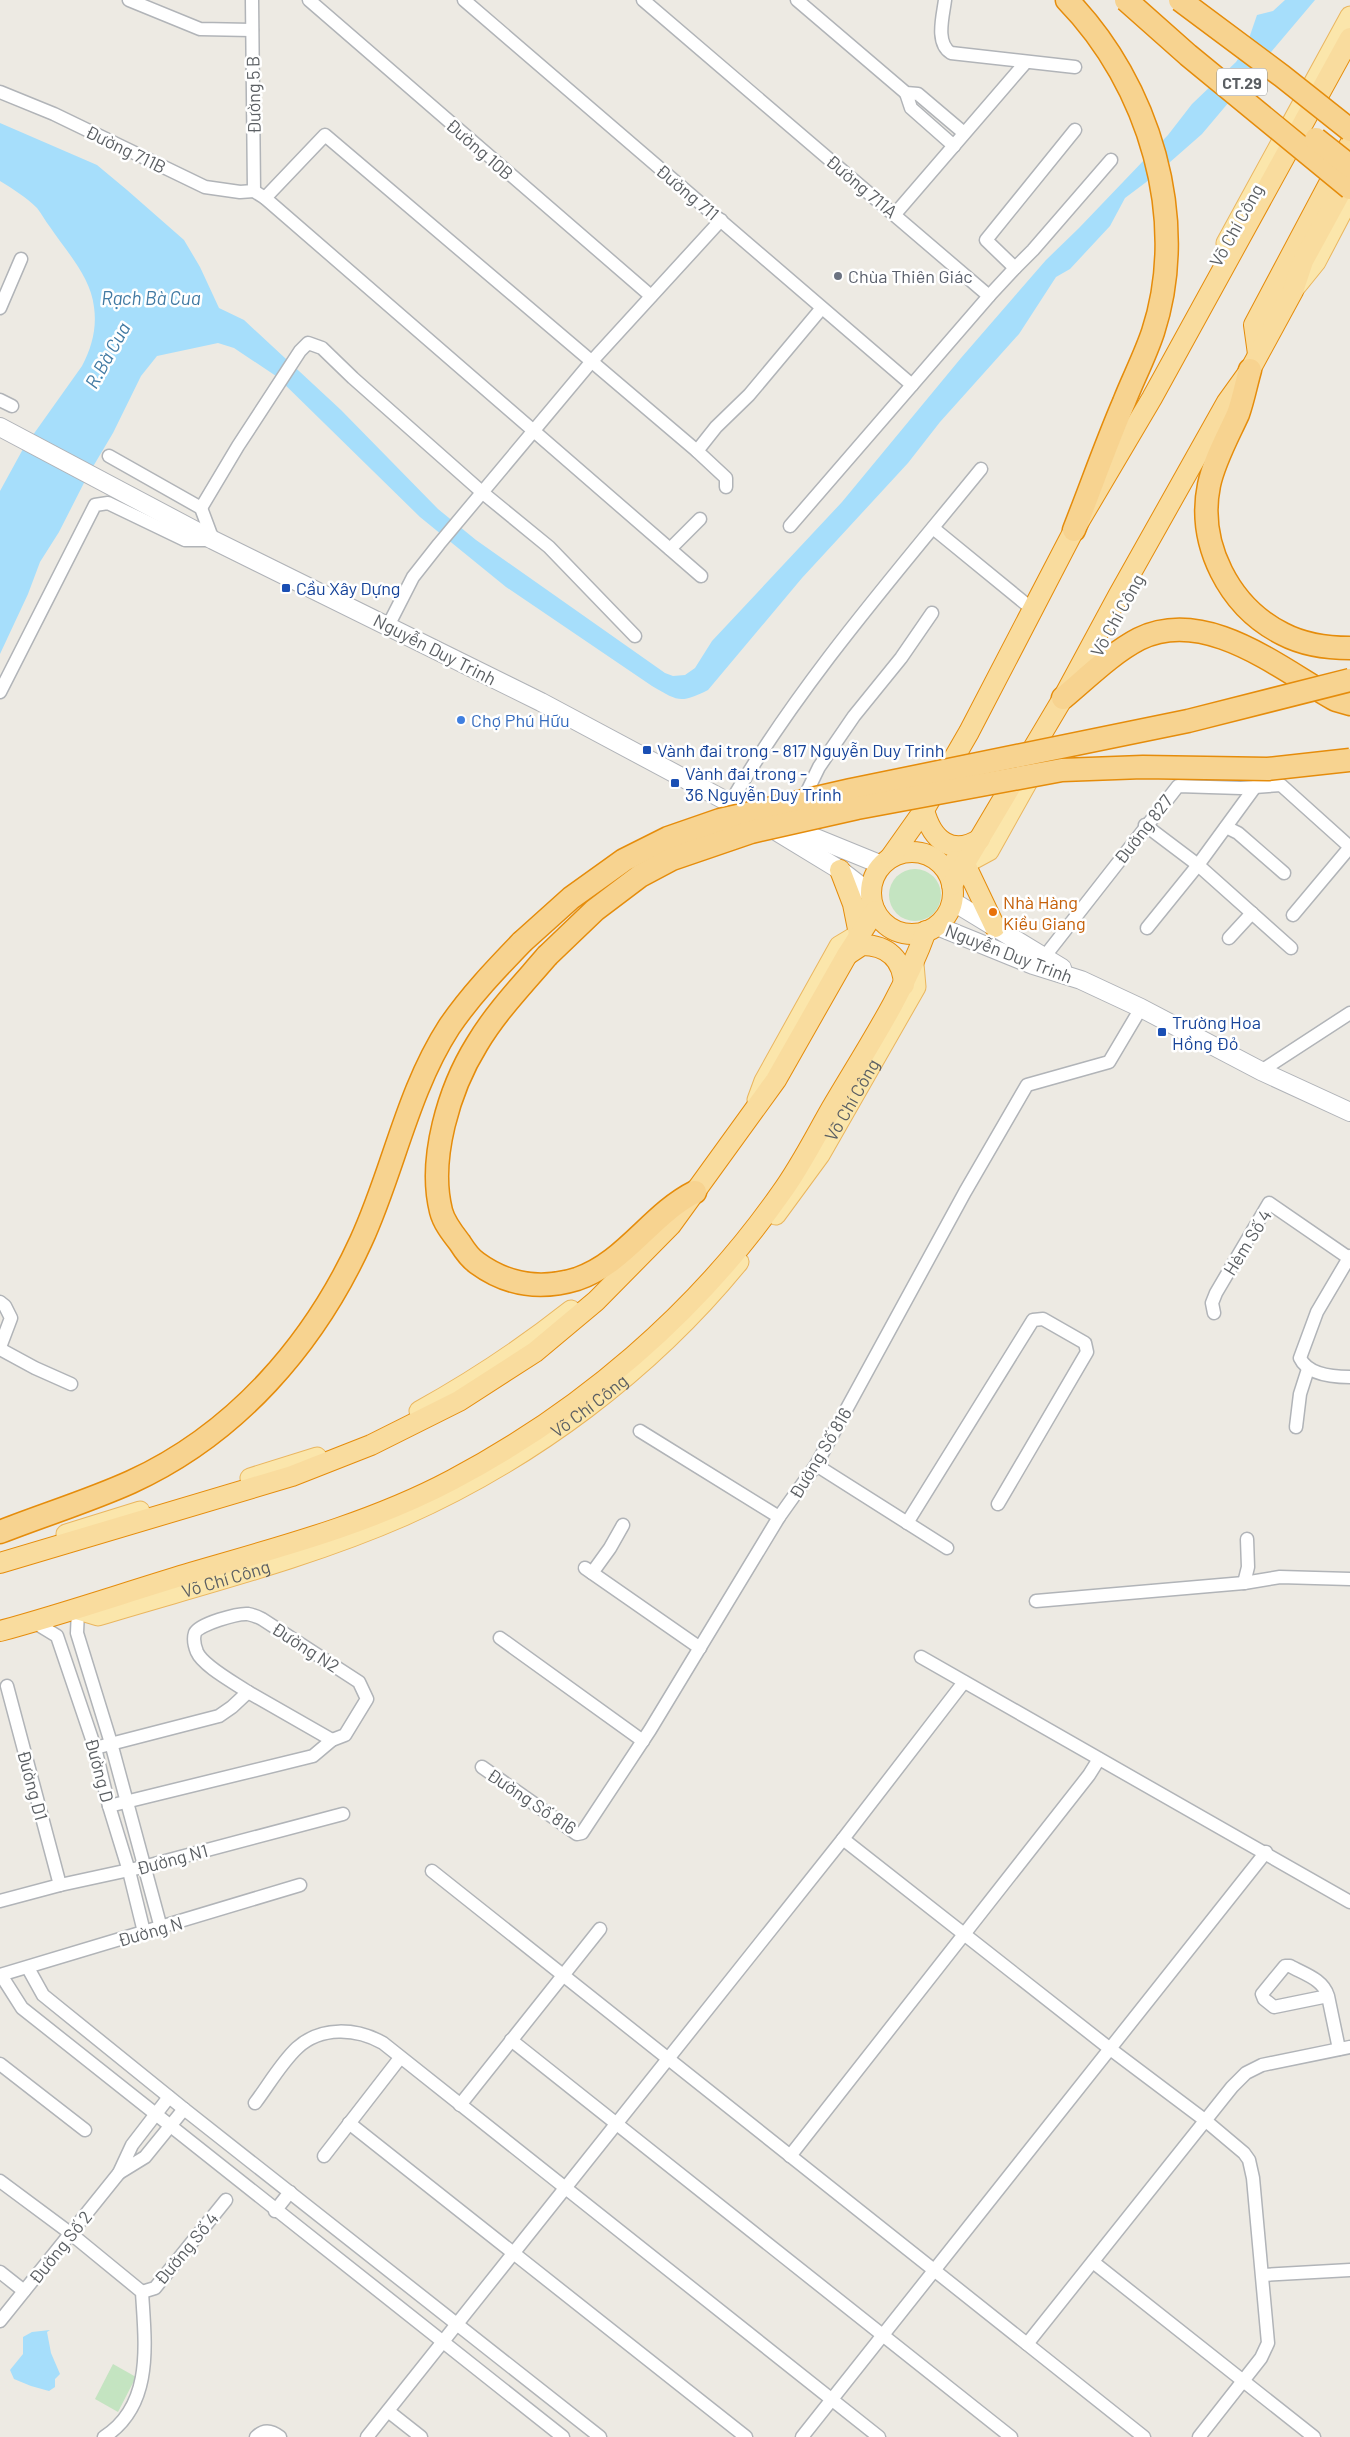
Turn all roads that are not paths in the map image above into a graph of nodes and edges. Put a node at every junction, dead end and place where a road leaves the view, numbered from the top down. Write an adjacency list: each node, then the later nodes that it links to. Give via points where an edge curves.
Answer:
1 (132, 0): 13 (street, via 200,29)
2 (252, 0): 13 (street, Đường 5 B)
3 (309, 0): 37 (street, Đường 10B)
4 (464, 0): 33 (street, Đường 711)
5 (643, 0): 32 (street, Đường 711A)
6 (797, 0): 19 (street)
7 (945, 0): 15 (street, via 942,40 946,50)
8 (1067, 0): 59 (highway, via 1104,43 1133,93 1150,136 1161,183 1166,229 1165,272 1153,332)
9 (1126, 0): 28 (highway, bridge)
10 (1132, 0): 26 (highway, CT.29, bridge)
11 (1180, 0): 21 (highway, CT.29, bridge)
12 (1350, 16): 49 (main road, Võ Chí Công, via 1166,353 1137,410)
13 (252, 30): 29 (street, Đường 5 B)
14 (1350, 38): 39 (highway, Võ Chí Công)
15 (1026, 62): 17 (street); 22 (street)
16 (1350, 62): 39 (highway, Võ Chí Công, via 1238,269)
17 (1075, 67)
18 (0, 92): 29 (street, Đường 711B, via 54,114 204,187)
19 (906, 94): 22 (street, via 918,94); 24 (street, via 911,108)
20 (1075, 130): 35 (street, via 986,240)
21 (1350, 130)
22 (964, 133): 24 (street)
23 (1350, 144): 43 (highway, via 1254,325)
24 (954, 146): 32 (street)
25 (1111, 160): 35 (street)
26 (1350, 166)
27 (1350, 175): 36 (highway, Võ Chí Công, via 1303,261)
28 (1350, 188)
29 (254, 191): 31 (street)
30 (1350, 197): 36 (main road, Võ Chí Công, via 1316,262)
31 (265, 198): 42 (street, via 325,135); 48 (street)
32 (895, 214): 38 (street, Đường 711A)
33 (721, 220): 37 (street); 41 (street, Đường 711)
34 (21, 259): 40 (street)
35 (1015, 268): 38 (street)
36 (1293, 291): 43 (highway, Võ Chí Công)
37 (651, 296): 42 (street)
38 (989, 296): 44 (street)
39 (1207, 297): 49 (highway, Võ Chí Công)
40 (0, 308)
41 (821, 309): 44 (street, Đường 711); 50 (street)
42 (592, 361): 48 (street); 50 (street)
43 (1254, 362): 67 (highway, via 1210,484 1206,511 1211,545 1221,573 1236,596 1255,615 1283,634 1310,645); 71 (highway, Võ Chí Công, via 1227,402)
44 (912, 385): 57 (street)
45 (0, 400): 46 (street)
46 (12, 406)
47 (7, 431): 60 (main road, Nguyễn Duy Trinh)
48 (532, 431): 54 (street); 61 (street)
49 (1128, 436): 59 (highway, Võ Chí Công)
50 (697, 451): 53 (street, via 726,478)
51 (109, 456): 55 (street)
52 (981, 469): 58 (street)
53 (726, 487)
54 (483, 493): 55 (street, via 322,348 308,343); 65 (street, via 413,577); 66 (street, via 549,547)
55 (201, 508): 60 (street)
56 (700, 519): 61 (street)
57 (790, 526)
58 (933, 528): 63 (street); 76 (street, via 816,673)
59 (1074, 530): 63 (highway, Võ Chí Công)
60 (213, 540): 65 (main road, Nguyễn Duy Trinh); 70 (street, via 185,540 108,502 94,505)
61 (670, 549): 62 (street)
62 (701, 576)
63 (1032, 609): 68 (highway, Võ Chí Công)
64 (932, 613): 79 (street, via 824,760)
65 (388, 626): 76 (main road, Nguyễn Duy Trinh, via 541,702)
66 (634, 636)
67 (1350, 648)
68 (1005, 664): 77 (highway, Võ Chí Công); 81 (main road, Võ Chí Công, via 984,685 911,810)
69 (1350, 680): 125 (highway, bridge, via 1188,722 851,790 720,820 668,838 624,860 571,898 522,942 486,979 449,1027 422,1080 361,1241 298,1350 247,1404 190,1449 132,1481)
70 (0, 692)
71 (1064, 698): 72 (highway, via 1140,639 1163,631 1188,630 1209,632 1235,642); 73 (highway, Võ Chí Công)
72 (1345, 702)
73 (1042, 732): 82 (highway, Võ Chí Công); 85 (main road, Võ Chí Công, via 1040,761 989,851)
74 (1350, 760): 109 (highway, bridge, via 1268,769 1143,767 1062,770 857,808 751,832 672,859 640,876 594,910 547,956 477,1044 461,1075 440,1140 436,1170 441,1213 472,1260 493,1275 519,1284 546,1286 578,1279 602,1267 670,1206)
75 (1255, 787): 78 (street, Đường 827, via 1178,786); 80 (street); 83 (street, Đường 827, via 1281,785)
76 (730, 803): 79 (main road, Nguyễn Duy Trinh); 87 (main road, Nguyễn Duy Trinh)
77 (924, 810): 81 (highway, Võ Chí Công); 82 (highway, via 934,834 945,842 958,847 970,845)
78 (1145, 825): 86 (street); 100 (street, Đường 827)
79 (787, 826): 84 (main road, Nguyễn Duy Trinh)
80 (1226, 827): 86 (street); 88 (street, via 1238,833)
81 (910, 831): 84 (highway, Võ Chí Công); 85 (highway, via 936,852)
82 (980, 838): 85 (highway, Võ Chí Công)
83 (1350, 847): 92 (street)
84 (886, 862): 89 (highway, via 912,852 933,858 942,865); 90 (highway, via 876,874)
85 (965, 864): 89 (highway, Võ Chí Công); 93 (highway)
86 (1198, 865): 91 (street); 95 (street)
87 (840, 870): 90 (main road, Nguyễn Duy Trinh); 96 (highway, via 853,904)
88 (1284, 873)
89 (952, 893): 93 (main road, Nguyễn Duy Trinh); 94 (highway, via 947,915)
90 (873, 902): 94 (highway, via 881,919 897,931 907,934); 96 (highway)
91 (1252, 913): 97 (street); 98 (street)
92 (1293, 915)
93 (995, 927): 100 (main road, Nguyễn Duy Trinh)
94 (932, 928): 101 (highway, Võ Chí Công); 102 (main road, Nguyễn Duy Trinh)
95 (1147, 928)
96 (859, 934): 99 (highway); 101 (highway, via 874,934 891,940); 107 (main road, via 840,946 764,1081)
97 (1229, 938)
98 (1291, 948)
99 (847, 955): 103 (highway, via 862,945 882,948 901,965); 107 (highway, via 776,1080)
100 (1045, 956): 102 (main road, Nguyễn Duy Trinh)
101 (914, 964): 103 (highway, Võ Chí Công); 110 (main road, Võ Chí Công, via 916,987 820,1155)
102 (1081, 980): 104 (main road, Nguyễn Duy Trinh)
103 (904, 985): 110 (highway, Võ Chí Công)
104 (1141, 1008): 106 (main road, Nguyễn Duy Trinh); 120 (street, Đường Số 816, via 1109,1062 1027,1085 960,1200)
105 (1350, 1014): 106 (street)
106 (1261, 1071): 108 (main road, Nguyễn Duy Trinh)
107 (754, 1109): 109 (highway)
108 (1350, 1112)
109 (694, 1192): 128 (main road, via 586,1299 536,1338 467,1385 382,1431 313,1458); 129 (highway, via 671,1225 596,1301 534,1352 459,1401 371,1445 292,1476)
110 (762, 1226): 133 (highway, Võ Chí Công, via 676,1316 633,1355 557,1417 451,1480 362,1526 295,1550 97,1601)
111 (1349, 1257): 113 (street, Hèm Số 4, via 1270,1203 1216,1294 1212,1303); 115 (street, via 1317,1312 1304,1343 1300,1358)
112 (0, 1302): 114 (street, via 11,1318)
113 (1214, 1313)
114 (0, 1348): 117 (street)
115 (1308, 1369): 116 (street); 118 (street, via 1300,1394)
116 (1350, 1377)
117 (71, 1384)
118 (1296, 1427)
119 (640, 1431): 122 (street)
120 (816, 1465): 122 (street, Đường Số 816); 123 (street)
121 (998, 1504): 123 (street, via 1087,1352 1085,1343 1043,1318 1032,1320)
122 (779, 1517): 137 (street, Đường Số 816)
123 (907, 1523): 127 (street)
124 (623, 1525): 137 (street, via 610,1548 588,1570)
125 (0, 1532)
126 (1246, 1540): 131 (street, via 1248,1567)
127 (947, 1548)
128 (0, 1554)
129 (0, 1563)
130 (1350, 1579): 131 (street, via 1280,1577)
131 (1244, 1583): 132 (street)
132 (1036, 1602)
133 (78, 1610): 134 (highway, Võ Chí Công); 144 (street, Đường D, via 77,1633)
134 (34, 1622): 135 (highway, Võ Chí Công); 145 (street, Đường D, via 57,1636)
135 (0, 1631)
136 (500, 1638): 143 (street)
137 (700, 1648): 143 (street, Đường Số 816)
138 (921, 1657): 139 (street)
139 (964, 1682): 146 (street); 151 (street)
140 (7, 1686): 156 (street, Đường D1)
141 (248, 1692): 142 (street); 142 (street, Đường N2, via 208,1665 198,1654 195,1634 201,1627 238,1614 249,1614 262,1619 359,1682 367,1699 345,1735); 144 (street, via 219,1716)
142 (332, 1740): 148 (street, Đường N2, via 313,1756)
143 (643, 1741): 147 (street, Đường Số 816, via 580,1834)
144 (111, 1743): 145 (street); 148 (street, Đường D)
145 (95, 1748): 149 (street, Đường D)
146 (1098, 1759): 152 (street); 163 (street, via 1089,1775)
147 (482, 1768)
148 (126, 1802): 149 (street, Đường N2); 153 (street, Đường D)
149 (109, 1806): 154 (street, Đường D)
150 (343, 1814): 153 (street, Đường N1)
151 (843, 1839): 163 (street); 172 (street)
152 (1266, 1852): 159 (street); 169 (street)
153 (143, 1867): 154 (street, Đường N1); 160 (street, Đường D)
154 (129, 1870): 156 (street, Đường N1); 162 (street, Đường D)
155 (432, 1871): 166 (street)
156 (60, 1884): 158 (street, Đường N1)
157 (300, 1885): 160 (street, Đường N)
158 (0, 1900)
159 (1350, 1902)
160 (161, 1928): 162 (street, Đường N)
161 (600, 1929): 166 (street)
162 (144, 1932): 164 (street, Đường N)
163 (964, 1934): 169 (street); 185 (street)
164 (28, 1968): 165 (street, Đường N); 174 (street, via 43,1995)
165 (1, 1975): 178 (street, via 22,2008)
166 (562, 1976): 168 (street); 172 (street)
167 (1328, 1996): 167 (street, via 1322,1985 1290,1966 1281,1970 1262,1994 1274,2007); 170 (street)
168 (511, 2040): 176 (street); 181 (street)
169 (1109, 2048): 179 (street); 196 (street)
170 (1344, 2048): 179 (street, via 1262,2065 1246,2073)
171 (400, 2058): 175 (street, via 383,2043 360,2033 332,2032 318,2036 296,2049); 176 (street); 180 (street)
172 (668, 2059): 181 (street); 185 (street)
173 (0, 2064): 183 (street)
174 (169, 2097): 177 (street); 178 (street)
175 (255, 2104)
176 (460, 2105): 188 (street)
177 (184, 2110): 182 (street); 189 (street)
178 (155, 2115): 182 (street); 186 (street, via 132,2146)
179 (1206, 2121): 194 (street); 198 (street, via 1250,2160)
180 (349, 2123): 184 (street); 193 (street)
181 (616, 2124): 188 (street); 203 (street)
182 (170, 2126): 186 (street, via 146,2157); 191 (street)
183 (85, 2130)
184 (324, 2156)
185 (790, 2156): 196 (street)
186 (119, 2172): 192 (street, Đường Số 2)
187 (0, 2181): 192 (street)
188 (566, 2188): 193 (street); 207 (street)
189 (290, 2192): 191 (street); 202 (street)
190 (226, 2200): 200 (street, Đường Số 4, via 155,2288)
191 (276, 2210): 204 (street)
192 (70, 2233): 199 (street, Đường Số 2); 200 (street)
193 (514, 2254): 202 (street); 216 (street)
194 (1093, 2262): 205 (street); 206 (street)
195 (1350, 2270): 198 (street)
196 (934, 2271): 203 (street); 205 (street)
197 (0, 2272): 199 (street)
198 (1263, 2275): 206 (street, via 1268,2343)
199 (24, 2291): 201 (street, Đường Số 2)
200 (142, 2292): 209 (street, via 144,2376 125,2419)
201 (0, 2320)
202 (457, 2325): 204 (street); 215 (street)
203 (883, 2336): 207 (street); 219 (street)
204 (442, 2342): 208 (street); 214 (street)
205 (1027, 2344): 220 (street)
206 (1243, 2381): 221 (street); 222 (street)
207 (832, 2400): 217 (street); 218 (street)
208 (388, 2411): 212 (street); 213 (street)
209 (104, 2437)
210 (256, 2437): 211 (street, via 264,2431 272,2431)
211 (280, 2437)
212 (367, 2437)
213 (421, 2437)
214 (563, 2437)
215 (600, 2437)
216 (746, 2437)
217 (802, 2437)
218 (879, 2437)
219 (1010, 2437)
220 (1144, 2437)
221 (1199, 2437)
222 (1314, 2437)

